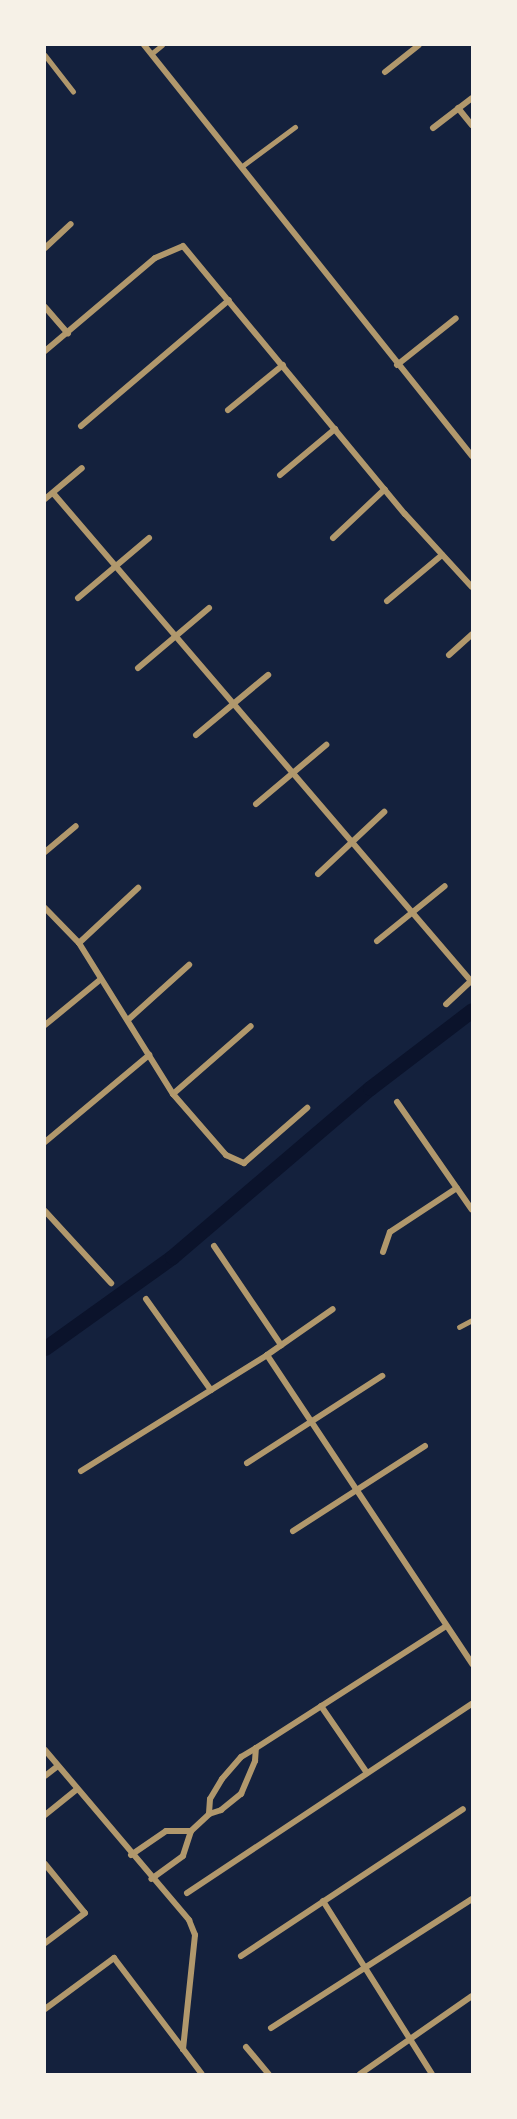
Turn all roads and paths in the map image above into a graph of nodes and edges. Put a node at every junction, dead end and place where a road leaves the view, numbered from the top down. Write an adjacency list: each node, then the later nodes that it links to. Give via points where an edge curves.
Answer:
1 (144, 45): 4 (street)
2 (162, 45): 4 (lane)
3 (419, 45): 6 (street)
4 (151, 54): 13 (street)
5 (45, 55): 7 (lane)
6 (385, 72)
7 (73, 91)
8 (472, 98): 9 (street)
9 (458, 108): 10 (street); 12 (street)
10 (472, 125)
11 (295, 127): 13 (lane)
12 (433, 128)
13 (241, 167): 22 (street)
14 (71, 224): 15 (street)
15 (45, 248)
16 (229, 300): 19 (street, via 183,246 155,258); 21 (street); 24 (street)
17 (45, 307): 19 (street)
18 (456, 318): 22 (street)
19 (68, 333): 20 (street)
20 (45, 351)
21 (283, 365): 23 (street); 25 (street)
22 (397, 365): 26 (street)
23 (228, 410)
24 (81, 426)
25 (335, 429): 28 (street); 29 (street)
26 (472, 456)
27 (82, 468): 30 (street)
28 (280, 475)
29 (385, 489): 33 (street); 34 (street)
30 (52, 493): 31 (street); 35 (street)
31 (45, 500)
32 (149, 538): 35 (street)
33 (333, 538)
34 (442, 555): 36 (street); 38 (street)
35 (116, 567): 37 (street); 41 (street)
36 (472, 587)
37 (78, 598)
38 (387, 601)
39 (209, 608): 41 (street)
40 (472, 634): 42 (street)
41 (175, 635): 43 (street); 45 (street)
42 (449, 655)
43 (138, 668)
44 (268, 675): 45 (street)
45 (234, 703): 46 (street); 48 (street)
46 (196, 735)
47 (326, 745): 48 (street)
48 (292, 773): 49 (street); 52 (street)
49 (256, 804)
50 (384, 812): 52 (street)
51 (76, 826): 53 (street)
52 (350, 841): 54 (street); 58 (street)
53 (45, 852)
54 (318, 874)
55 (445, 886): 58 (street)
56 (138, 888): 60 (street)
57 (45, 908): 60 (street)
58 (412, 912): 59 (street); 63 (street)
59 (377, 941)
60 (79, 943): 62 (street)
61 (189, 965): 65 (street)
62 (101, 979): 65 (street); 66 (street)
63 (471, 980): 64 (street)
64 (446, 1004)
65 (129, 1019): 68 (street)
66 (45, 1025)
67 (251, 1026): 69 (street)
68 (149, 1055): 69 (street); 72 (street)
69 (173, 1094): 71 (street, via 226,1155 244,1163)
70 (397, 1102): 73 (street)
71 (307, 1108)
72 (45, 1142)
73 (457, 1188): 74 (street); 77 (street, via 390,1232)
74 (472, 1210)
75 (45, 1211): 78 (street)
76 (214, 1246): 83 (street)
77 (383, 1252)
78 (111, 1283)
79 (146, 1299): 86 (street)
80 (333, 1309): 83 (street)
81 (472, 1320): 82 (lane)
82 (459, 1327)
83 (281, 1345): 84 (street)
84 (267, 1355): 86 (street); 87 (street)
85 (382, 1376): 87 (street)
86 (211, 1390): 90 (street)
87 (312, 1422): 89 (street); 91 (street)
88 (425, 1446): 91 (street)
89 (247, 1462)
90 (81, 1471)
91 (357, 1490): 92 (street); 93 (street)
92 (293, 1531)
93 (446, 1626): 94 (street); 96 (street)
94 (472, 1664)
95 (472, 1704): 100 (street)
96 (321, 1706): 97 (street); 100 (street)
97 (256, 1748): 104 (street, via 241,1757 222,1779 210,1799); 104 (street, via 255,1761 241,1794)
98 (45, 1750): 99 (street)
99 (58, 1766): 101 (street); 102 (street)
100 (367, 1773): 110 (street)
101 (45, 1776)
102 (76, 1790): 105 (street); 107 (street)
103 (463, 1809): 112 (street)
104 (209, 1814): 106 (street)
105 (45, 1815)
106 (191, 1831): 107 (street, via 166,1831); 109 (street, via 183,1856)
107 (131, 1855): 109 (street)
108 (45, 1864): 113 (street, via 85,1913)
109 (151, 1879): 121 (street, via 189,1920 195,1935)
110 (187, 1893)
111 (472, 1899): 115 (street)
112 (323, 1901): 114 (street); 115 (street)
113 (45, 1944)
114 (241, 1956)
115 (365, 1968): 118 (street); 119 (street)
116 (472, 1996): 119 (street)
117 (45, 2009): 121 (street, via 114,1958)
118 (271, 2028)
119 (410, 2040): 124 (street); 125 (street)
120 (246, 2047): 123 (street)
121 (183, 2049): 122 (street)
122 (202, 2074)
123 (269, 2074)
124 (360, 2074)
125 (432, 2074)

